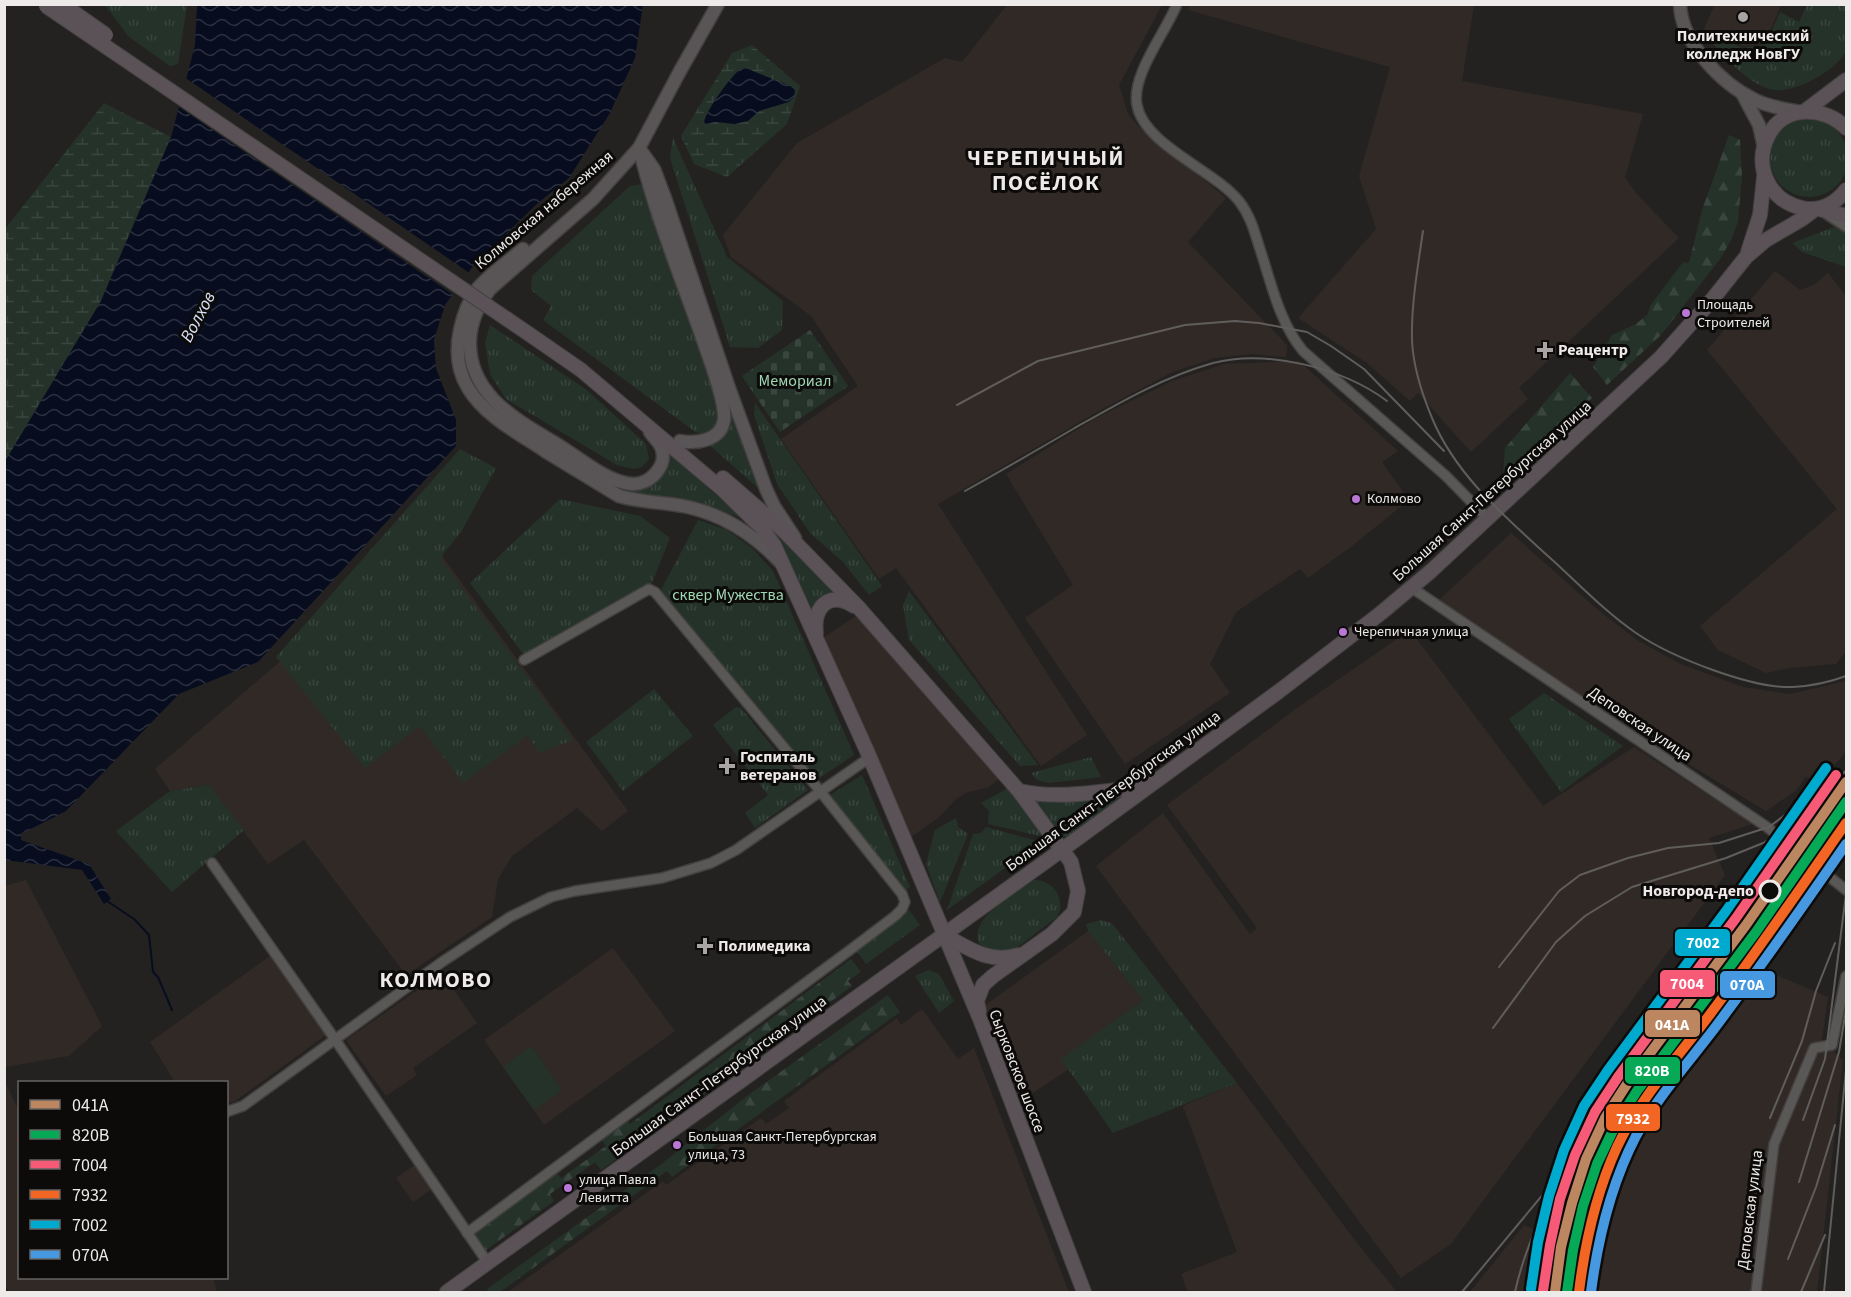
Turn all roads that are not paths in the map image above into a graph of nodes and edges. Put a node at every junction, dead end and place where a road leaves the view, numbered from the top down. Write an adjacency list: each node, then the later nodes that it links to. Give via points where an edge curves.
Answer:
1 (62, 4): 18 (main road, bridge)
2 (718, 4): 11 (main road, Колмовская набережная)
3 (1177, 4): 21 (street, via 1136,93 1143,121 1236,198 1248,214 1280,311 1303,351 1446,476)
4 (1680, 4): 7 (main road, via 1684,27 1697,50)
5 (45, 5): 18 (main road, bridge)
6 (1846, 81): 8 (main road)
7 (1740, 92): 8 (main road, via 1772,107); 10 (main road, via 1759,125)
8 (1803, 112): 9 (main road, via 1823,113); 10 (main road, via 1780,121)
9 (1846, 128)
10 (1764, 147): 12 (main road)
11 (639, 148): 19 (main road, Колмовская набережная, via 593,199 490,289 472,323 469,351 477,380 502,407 607,475 633,484 651,478 662,462 662,448); 20 (main road, Колмовская набережная, via 716,380 724,418 722,427 709,439 692,444); 22 (main road, via 654,169 665,198 762,479); 23 (main road, Колмовская набережная, via 605,183 479,287 461,325 461,371 467,387 489,413 619,496 703,510 732,522 763,544)
12 (1764, 173): 14 (main road, via 1770,188 1783,201); 17 (main road, Большая Санкт-Петербургская улица, via 1760,215)
13 (1846, 190): 14 (main road)
14 (1819, 210): 15 (main road); 16 (street); 17 (main road, Большая Санкт-Петербургская улица, via 1766,240)
15 (1846, 216)
16 (1846, 226)
17 (1746, 257): 21 (main road, Большая Санкт-Петербургская улица, via 1661,357)
18 (531, 331): 19 (main road, Сырковское шоссе); 20 (main road, via 585,364)
19 (639, 417): 23 (main road, Сырковское шоссе, via 761,527)
20 (680, 441): 22 (main road)
21 (1488, 519): 24 (main road, Большая Санкт-Петербургская улица)
22 (802, 549): 25 (main road)
23 (785, 568): 26 (main road, Сырковское шоссе)
24 (1412, 588): 29 (main road, Большая Санкт-Петербургская улица, via 1278,692); 36 (street, Деповская улица, via 1777,835)
25 (859, 608): 26 (main road, via 842,600 827,602 816,617); 31 (main road)
26 (817, 638): 28 (main road, Сырковское шоссе)
27 (524, 660): 30 (street, via 649,589)
28 (869, 758): 30 (street); 37 (main road, Сырковское шоссе)
29 (1145, 787): 31 (main road, via 1060,795); 32 (main road, Большая Санкт-Петербургская улица)
30 (820, 791): 41 (street, via 711,863 662,878 551,897 510,917); 43 (street, via 902,894 902,909)
31 (1019, 791): 33 (main road)
32 (1084, 833): 33 (main road, Большая Санкт-Петербургская улица); 34 (main road)
33 (1063, 849): 34 (main road); 37 (main road, Большая Санкт-Петербургская улица)
34 (1071, 862): 38 (main road, via 1078,891 1074,912)
35 (212, 863): 41 (street)
36 (1846, 890)
37 (944, 934): 38 (main road, via 983,956 996,959); 40 (main road, Сырковское шоссе); 44 (main road, Большая Санкт-Петербургская улица)
38 (1024, 954): 40 (main road, via 983,985 977,1001)
39 (1846, 976): 47 (street, Деповская улица, via 1832,1045 1814,1048 1773,1144)
40 (980, 1019): 46 (main road, Сырковское шоссе)
41 (335, 1040): 42 (street, via 243,1106); 43 (street)
42 (228, 1111)
43 (467, 1233): 44 (street)
44 (488, 1263): 45 (main road, Большая Санкт-Петербургская улица)
45 (447, 1293)
46 (1084, 1293)
47 (1756, 1293)

